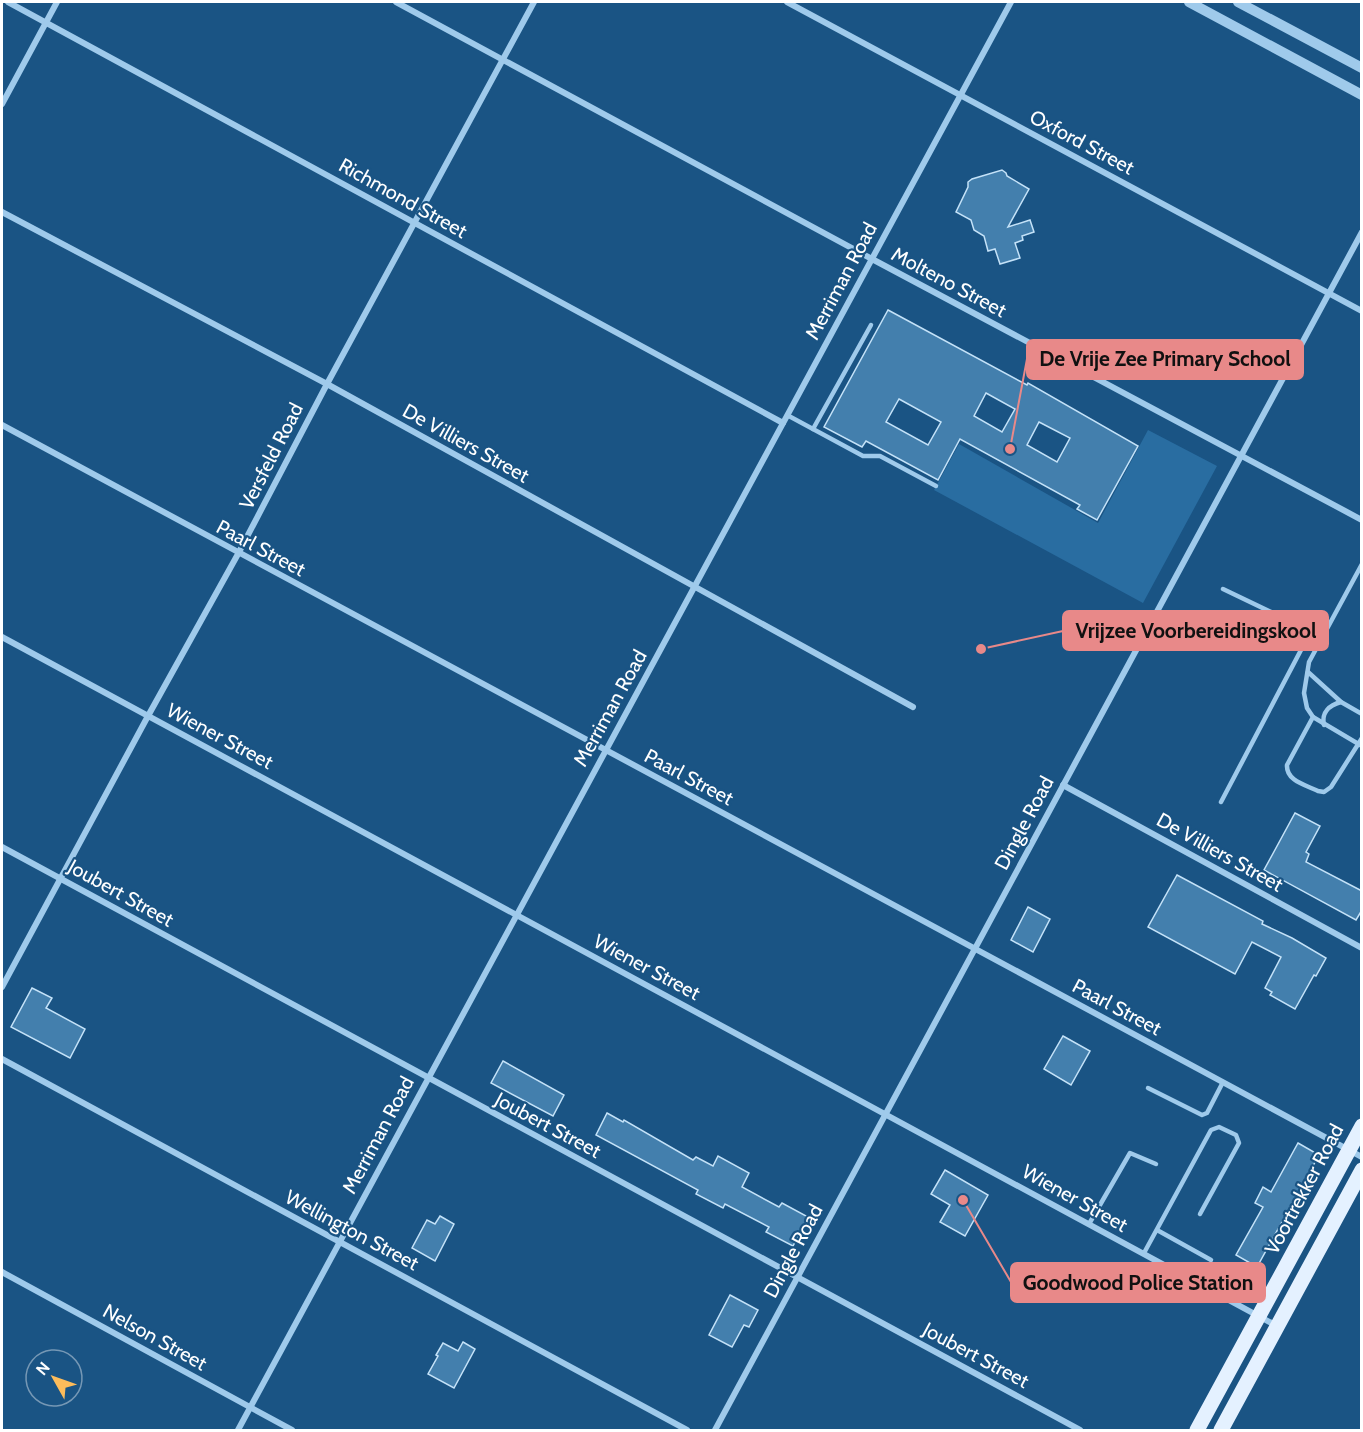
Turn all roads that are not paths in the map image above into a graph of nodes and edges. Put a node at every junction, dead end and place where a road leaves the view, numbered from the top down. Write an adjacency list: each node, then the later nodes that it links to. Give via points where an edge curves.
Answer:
1 (8, 2): 9 (street, Richmond Street)
2 (57, 2): 9 (street)
3 (396, 2): 10 (street, Molteno Street)
4 (534, 2): 10 (street, Versfeld Road)
5 (787, 2): 13 (street, Oxford Street)
6 (1011, 2): 13 (street, Merriman Road)
7 (1189, 2): 12 (street)
8 (1238, 2): 11 (street)
9 (46, 22): 14 (street); 16 (street, Richmond Street)
10 (502, 60): 16 (street, Versfeld Road); 18 (street, Molteno Street)
11 (1362, 68)
12 (1362, 94)
13 (961, 95): 18 (street, Merriman Road); 19 (street, Oxford Street)
14 (2, 104)
15 (2, 212): 22 (street, De Villiers Street)
16 (416, 223): 22 (street, Versfeld Road); 24 (street, Richmond Street)
17 (1362, 232): 19 (street, Dingle Road)
18 (872, 259): 23 (street, Merriman Road); 27 (street, Molteno Street)
19 (1328, 293): 20 (street, Oxford Street); 27 (street, Dingle Road)
20 (1362, 311)
21 (871, 325): 26 (lane)
22 (327, 384): 30 (street, Versfeld Road); 32 (street, De Villiers Street)
23 (787, 415): 24 (street, Merriman Road); 26 (lane)
24 (783, 423): 32 (street, Merriman Road)
25 (2, 425): 30 (street, Paarl Street)
26 (813, 429): 28 (lane, via 862,456 880,456)
27 (1240, 456): 29 (street, Molteno Street); 47 (street, Dingle Road)
28 (936, 486)
29 (1362, 520)
30 (238, 555): 41 (street, Versfeld Road); 46 (street, Paarl Street)
31 (1362, 564): 36 (lane)
32 (694, 587): 39 (street, De Villiers Street); 46 (street, Merriman Road)
33 (1223, 589): 34 (lane)
34 (1311, 631): 36 (lane); 48 (lane)
35 (2, 637): 41 (street, Wiener Street)
36 (1323, 637): 37 (lane, via 1309,662)
37 (1308, 672): 38 (lane); 42 (lane, via 1304,693)
38 (1341, 702): 40 (lane); 43 (lane, via 1327,710)
39 (913, 707)
40 (1362, 714)
41 (148, 716): 50 (street, Versfeld Road); 51 (street, Wiener Street)
42 (1313, 717): 43 (lane); 45 (lane, via 1287,765 1290,777 1318,791 1328,790)
43 (1324, 725): 45 (lane)
44 (1362, 738): 45 (lane)
45 (1360, 745)
46 (605, 750): 51 (street, Merriman Road); 53 (street, Paarl Street)
47 (1063, 785): 52 (street, De Villiers Street); 53 (street, Dingle Road)
48 (1221, 802)
49 (2, 847): 50 (street, Joubert Street)
50 (60, 879): 54 (street, Versfeld Road); 56 (street, Joubert Street)
51 (517, 916): 56 (street, Merriman Road); 59 (street, Wiener Street)
52 (1362, 948)
53 (975, 950): 57 (street, Paarl Street); 59 (street, Dingle Road)
54 (2, 987)
55 (2, 1059): 67 (street, Wellington Street)
56 (428, 1079): 67 (street, Merriman Road); 71 (street, Joubert Street)
57 (1223, 1082): 58 (lane, via 1207,1113 1202,1115); 61 (street, Paarl Street)
58 (1148, 1088)
59 (886, 1114): 65 (street, Wiener Street); 71 (street, Dingle Road)
60 (1362, 1126): 61 (main road, Voortrekker Road)
61 (1355, 1154): 72 (main road, Voortrekker Road)
62 (1156, 1164): 65 (lane, via 1130,1153)
63 (1362, 1170): 73 (main road)
64 (1200, 1214): 66 (lane, via 1239,1143 1236,1135 1219,1127 1212,1130)
65 (1089, 1224): 68 (street, Wiener Street)
66 (1157, 1230): 68 (lane); 69 (lane)
67 (339, 1242): 74 (street, Merriman Road); 77 (street, Wellington Street)
68 (1144, 1254): 72 (street, Wiener Street)
69 (1211, 1260)
70 (2, 1272): 74 (street, Nelson Street)
71 (798, 1278): 78 (street, Dingle Road); 79 (street, Joubert Street)
72 (1260, 1317): 73 (street, Wiener Street); 80 (main road, Voortrekker Road)
73 (1278, 1326): 81 (main road)
74 (251, 1408): 75 (street, Merriman Road); 76 (street, Nelson Street)
75 (238, 1431)
76 (292, 1431)
77 (687, 1431)
78 (716, 1431)
79 (1080, 1431)
80 (1197, 1431)
81 (1221, 1431)

